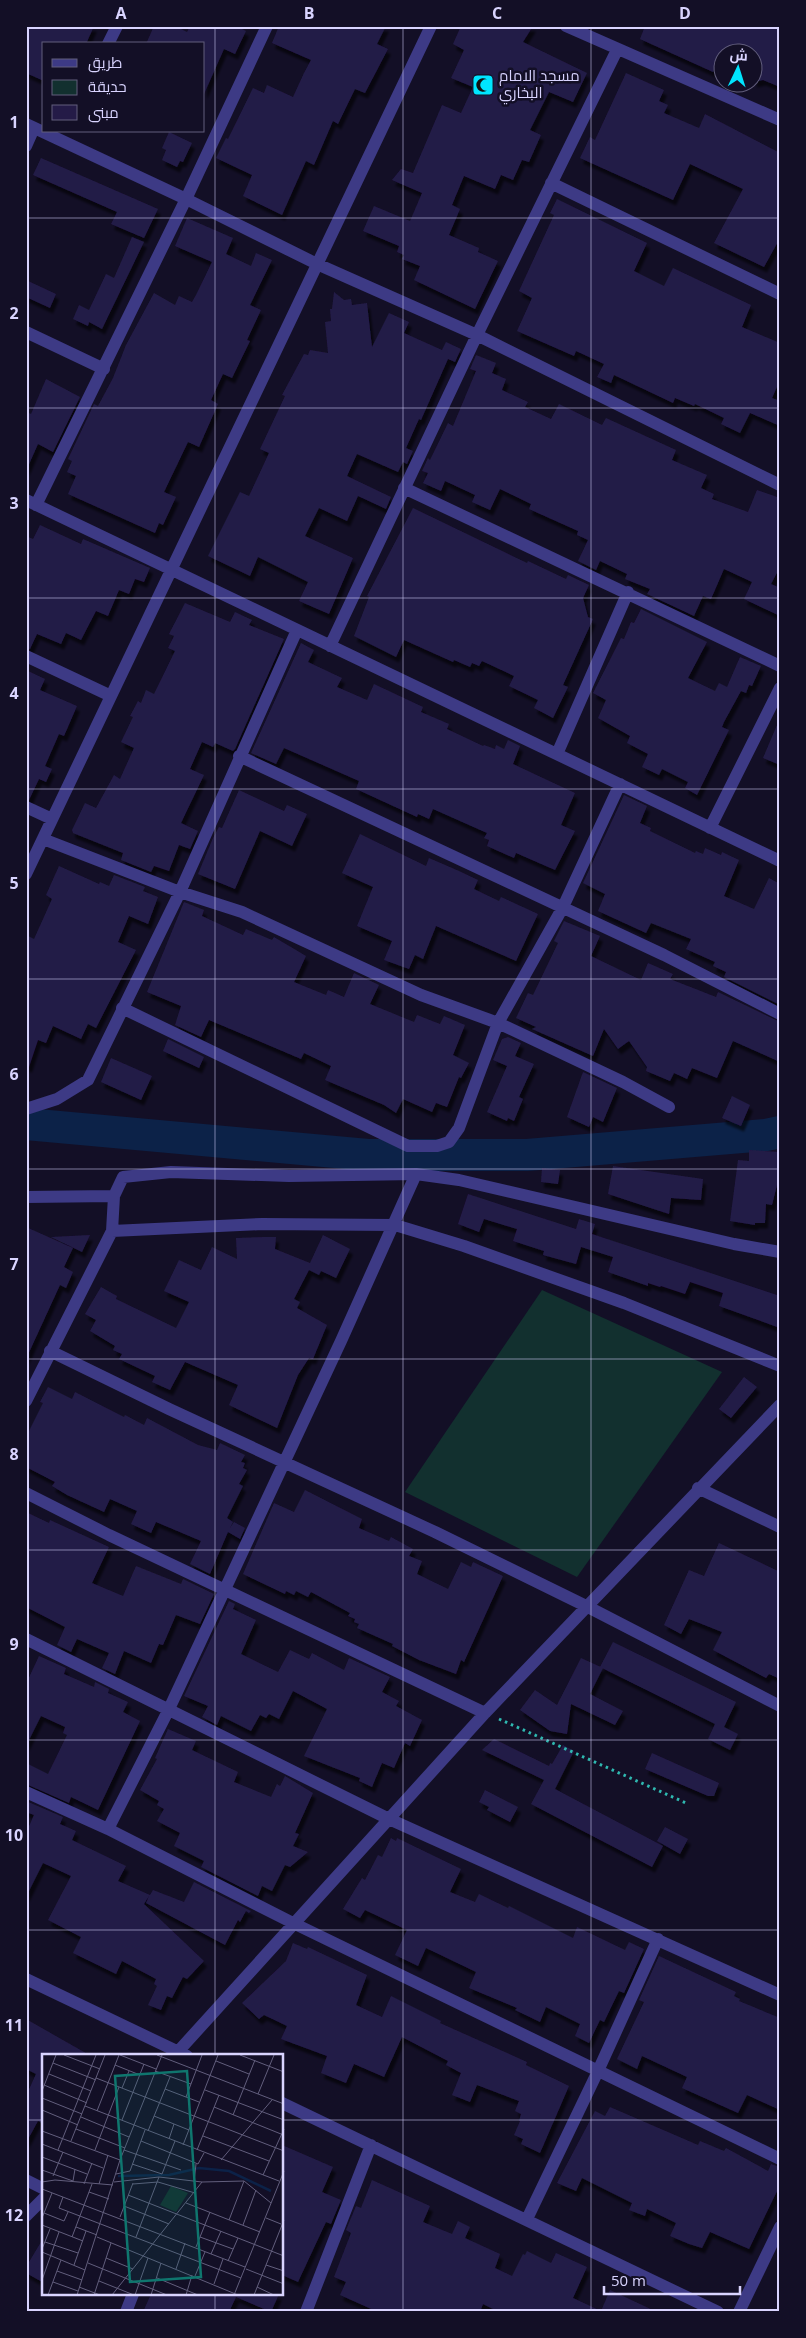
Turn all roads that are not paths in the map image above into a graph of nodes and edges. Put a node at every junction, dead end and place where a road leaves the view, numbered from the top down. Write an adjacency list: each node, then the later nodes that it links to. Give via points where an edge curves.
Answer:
1 (117, 26): 5 (street)
2 (267, 26): 13 (street)
3 (431, 26): 14 (street)
4 (566, 26): 6 (street)
5 (109, 42)
6 (617, 50): 7 (street); 12 (street)
7 (780, 120)
8 (30, 126): 11 (street)
9 (51, 132): 10 (street)
10 (65, 136): 13 (street)
11 (26, 146)
12 (551, 183): 15 (street); 17 (street)
13 (186, 199): 14 (street); 18 (street)
14 (318, 264): 17 (street); 22 (street)
15 (779, 291)
16 (26, 332): 18 (street)
17 (477, 335): 19 (street); 20 (street)
18 (104, 369): 21 (street)
19 (780, 485)
20 (404, 488): 23 (street); 25 (street)
21 (31, 503): 22 (street)
22 (171, 570): 24 (street); 29 (street)
23 (628, 592): 27 (street); 30 (street)
24 (297, 630): 25 (street); 31 (street)
25 (330, 646): 30 (street)
26 (26, 656): 29 (street)
27 (780, 666)
28 (780, 688): 35 (street)
29 (111, 696): 34 (street)
30 (557, 754): 32 (street)
31 (239, 756): 39 (street); 40 (street)
32 (620, 784): 35 (street); 40 (street)
33 (26, 807): 34 (street)
34 (52, 819): 36 (street)
35 (710, 828): 37 (street)
36 (43, 839): 38 (street); 39 (street)
37 (780, 861)
38 (26, 874)
39 (180, 892): 41 (street); 43 (street, via 242,912 421,995)
40 (563, 907): 42 (street, via 664,954); 43 (street)
41 (122, 1008): 43 (street, via 408,1146 424,1147 449,1142 459,1128); 45 (street, via 88,1080 57,1100)
42 (780, 1014)
43 (498, 1023): 44 (street)
44 (670, 1107)
45 (26, 1109)
46 (416, 1174): 47 (street, via 289,1176 171,1172 123,1177); 49 (street); 51 (street, via 507,1190)
47 (114, 1196): 48 (street); 50 (street)
48 (26, 1197)
49 (395, 1225): 50 (street, via 262,1224); 53 (street, via 624,1303); 56 (street)
50 (112, 1231): 52 (street)
51 (780, 1252)
52 (50, 1351): 54 (street); 56 (street, via 169,1410)
53 (780, 1366)
54 (26, 1401)
55 (780, 1405): 57 (street)
56 (285, 1462): 60 (street); 61 (street)
57 (698, 1488): 59 (street); 61 (street)
58 (26, 1493): 60 (street)
59 (780, 1527)
60 (224, 1588): 64 (street); 65 (street)
61 (588, 1608): 63 (street); 65 (street)
62 (26, 1639): 64 (street)
63 (780, 1706)
64 (169, 1709): 67 (street); 68 (street)
65 (485, 1713): 67 (street)
66 (26, 1792): 68 (street)
67 (389, 1819): 69 (street); 70 (street)
68 (108, 1829): 69 (street)
69 (293, 1923): 73 (street); 74 (street)
70 (658, 1939): 72 (street); 74 (street)
71 (26, 1979): 73 (street)
72 (778, 1989)
73 (179, 2054)
74 (598, 2072): 77 (street); 82 (street)
75 (284, 2104): 76 (street)
76 (371, 2145): 82 (street); 86 (street)
77 (780, 2159)
78 (26, 2180): 79 (street)
79 (42, 2188)
80 (42, 2200): 81 (street)
81 (26, 2216)
82 (527, 2219): 85 (street)
83 (780, 2228): 88 (street)
84 (132, 2296): 87 (street)
85 (711, 2310)
86 (308, 2311)
87 (126, 2312)
88 (739, 2312)

